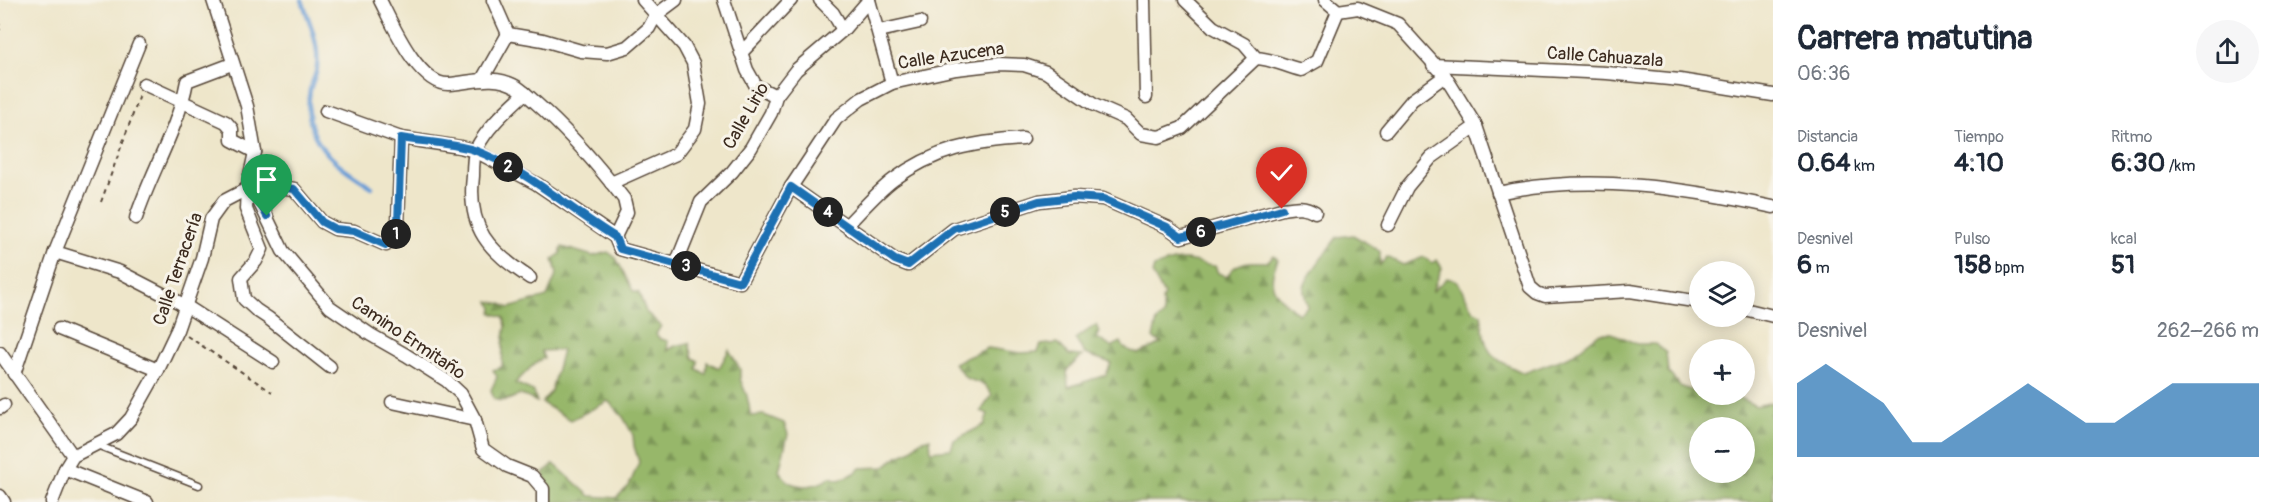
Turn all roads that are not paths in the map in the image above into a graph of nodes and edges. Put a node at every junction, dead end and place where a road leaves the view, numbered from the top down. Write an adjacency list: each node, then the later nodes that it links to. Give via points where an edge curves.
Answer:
1 (213, 0): 23 (street)
2 (380, 0): 26 (street, via 398,38 424,72 448,84)
3 (493, 0): 19 (street)
4 (643, 0): 15 (street)
5 (676, 0): 15 (street)
6 (724, 0): 21 (street)
7 (791, 0): 21 (street)
8 (820, 0): 17 (street)
9 (869, 0): 17 (street, Calle Lirio); 18 (street)
10 (1144, 0): 32 (street)
11 (1185, 0): 22 (street, via 1213,27 1244,44)
12 (1325, 0): 14 (street)
13 (1357, 4): 14 (street); 24 (street, via 1398,24)
14 (1338, 11): 22 (street, via 1317,61 1301,70)
15 (656, 15): 19 (street, via 649,28 627,46 607,53); 41 (street, via 684,46 693,63 700,104 694,129 676,154)
16 (920, 22): 18 (street)
17 (843, 30): 31 (street, Calle Lirio, via 796,70)
18 (879, 31): 27 (street)
19 (508, 34): 26 (street)
20 (139, 44): 51 (street)
21 (741, 53): 31 (street, via 756,86)
22 (1256, 58): 27 (street, Calle Azucena, via 1182,128 1159,137 1141,134 1126,119 1094,105 1046,72 1024,65 956,69)
23 (232, 64): 33 (street, via 187,81); 40 (street, via 247,106)
24 (1433, 64): 25 (street); 30 (street, Calle Cahuazala, via 1607,73)
25 (1445, 76): 35 (street); 36 (street, via 1412,100)
26 (483, 78): 29 (street, via 515,86)
27 (892, 83): 42 (street, Calle Azucena, via 861,99 836,119)
28 (144, 84): 33 (street)
29 (525, 93): 39 (street, via 495,121); 41 (street, via 567,131)
30 (1773, 95)
31 (776, 96): 52 (street, Calle Lirio, via 751,148 701,202)
32 (1146, 97)
33 (183, 102): 40 (street, via 226,122 232,129 232,140); 47 (street)
34 (326, 111): 37 (street)
35 (1476, 126): 44 (street); 49 (street, via 1431,158 1407,187)
36 (1386, 131)
37 (401, 138): 39 (street); 43 (street, via 398,224 395,239 386,245 322,222 294,189)
38 (1023, 139): 48 (street, via 989,141 939,153 892,181)
39 (475, 151): 50 (street, via 537,183); 53 (street, via 472,212 494,249)
40 (255, 152): 43 (street)
41 (611, 183): 50 (street, via 624,199 627,212)
42 (791, 187): 48 (street); 52 (street, Calle Azucena, via 740,282)
43 (247, 189): 55 (street, Calle Terracería, via 224,201 212,219); 61 (street, via 246,209 262,249 241,278 243,299); 65 (street, Camino Ermitaño, via 259,201 283,251 330,307 447,381 461,394)
44 (1498, 193): 45 (street, via 1566,183 1639,185); 54 (street, via 1530,287 1537,293 1545,296 1630,291)
45 (1773, 207)
46 (1316, 212): 48 (street, via 1297,207 1282,209 1181,237 1103,199 1039,201 954,229 908,265)
47 (136, 219)
48 (847, 225)
49 (1388, 225)
50 (615, 237): 52 (street, via 620,249)
51 (56, 252): 55 (street, via 120,272); 63 (street)
52 (676, 264)
53 (530, 278)
54 (1689, 300)
55 (186, 306): 60 (street); 62 (street, Calle Terracería)
56 (1755, 312): 57 (street)
57 (1773, 316)
58 (59, 329): 62 (street)
59 (0, 353): 63 (street)
60 (273, 362)
61 (330, 367)
62 (158, 370): 66 (street, Calle Terracería, via 131,418 116,434)
63 (14, 374): 67 (street)
64 (392, 402): 65 (street)
65 (474, 420): 74 (street, Camino Ermitaño, via 483,449 507,466 532,476 543,489)
66 (97, 445): 67 (street, Calle Terracería); 69 (lane)
67 (73, 456): 68 (street)
68 (65, 469): 72 (street); 73 (street)
69 (199, 485)
70 (0, 496): 71 (street)
71 (4, 502)
72 (52, 502)
73 (147, 502)
74 (543, 502)

